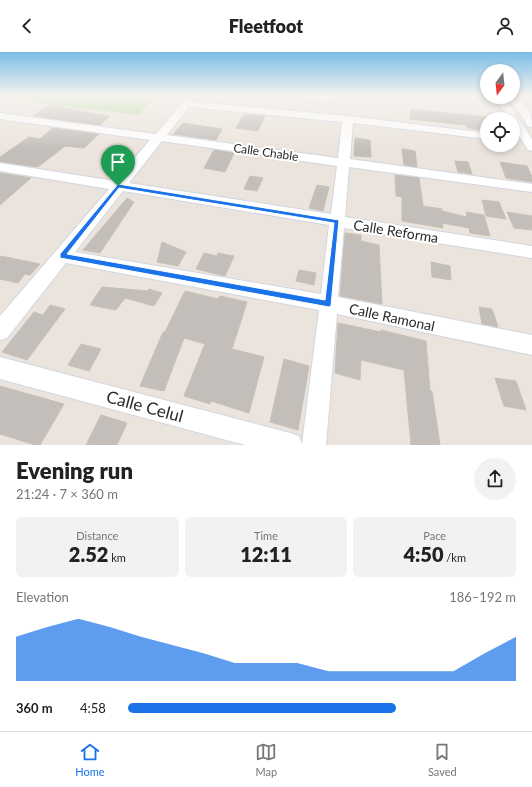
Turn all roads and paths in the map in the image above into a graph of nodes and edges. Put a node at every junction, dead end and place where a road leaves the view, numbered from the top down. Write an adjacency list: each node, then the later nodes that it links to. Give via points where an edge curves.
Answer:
1 (177, 114): 9 (street)
2 (298, 114): 6 (street)
3 (514, 114): 11 (street)
4 (526, 114): 7 (street)
5 (3, 119): 9 (street, Calle Chable)
6 (348, 119): 8 (street); 12 (street)
7 (532, 124)
8 (480, 135)
9 (157, 138): 12 (street, Calle Chable); 14 (street)
10 (520, 141): 11 (street)
11 (530, 143)
12 (344, 163): 15 (street, Calle Chable); 16 (street)
13 (0, 167): 14 (street, Calle Reforma)
14 (118, 186): 16 (street, Calle Reforma); 18 (street)
15 (532, 188)
16 (337, 221): 17 (street, Calle Reforma); 19 (street)
17 (532, 252)
18 (62, 256): 19 (street, Calle Ramonal); 20 (street)
19 (329, 304): 21 (street, Calle Ramonal); 24 (street)
20 (0, 331)
21 (532, 345)
22 (0, 368): 23 (street, Calle Celul)
23 (290, 445)
24 (314, 445)

